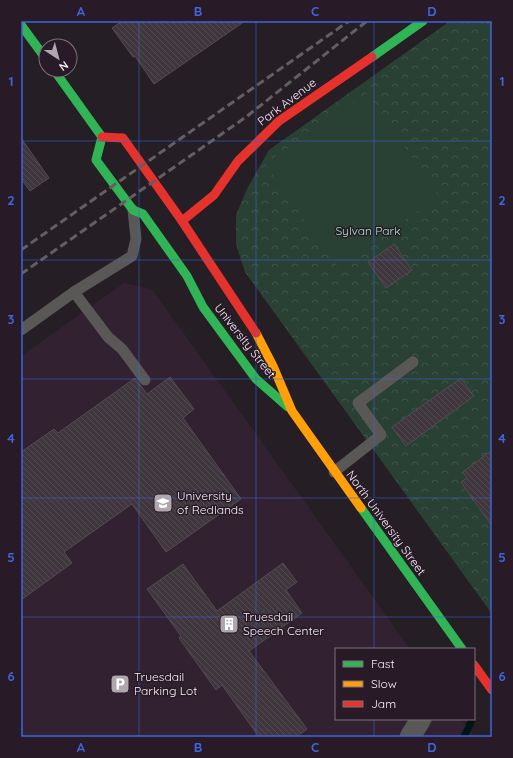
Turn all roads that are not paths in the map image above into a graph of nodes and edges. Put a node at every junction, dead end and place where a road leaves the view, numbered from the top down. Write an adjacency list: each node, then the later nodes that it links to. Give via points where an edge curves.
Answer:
1 (423, 21): 7 (street, Park Avenue, via 279,121 238,161 214,195)
2 (21, 25): 3 (street)
3 (38, 48)
4 (60, 78): 5 (street)
5 (102, 137): 6 (street, University Street, via 96,160); 7 (street, University Street, via 123,138)
6 (133, 210): 8 (lane, via 136,239 132,256); 12 (street, University Street, via 143,214 187,276 203,307 256,379)
7 (182, 221): 12 (street, University Street, via 257,335 274,366)
8 (74, 292): 9 (lane); 11 (lane)
9 (21, 330)
10 (413, 362): 13 (lane, via 358,403 381,435)
11 (145, 380)
12 (292, 411): 13 (street, North University Street)
13 (334, 472): 14 (street, North University Street)
14 (461, 648)
15 (475, 666): 16 (street)
16 (492, 690)
17 (420, 720): 18 (street)
18 (410, 737)

